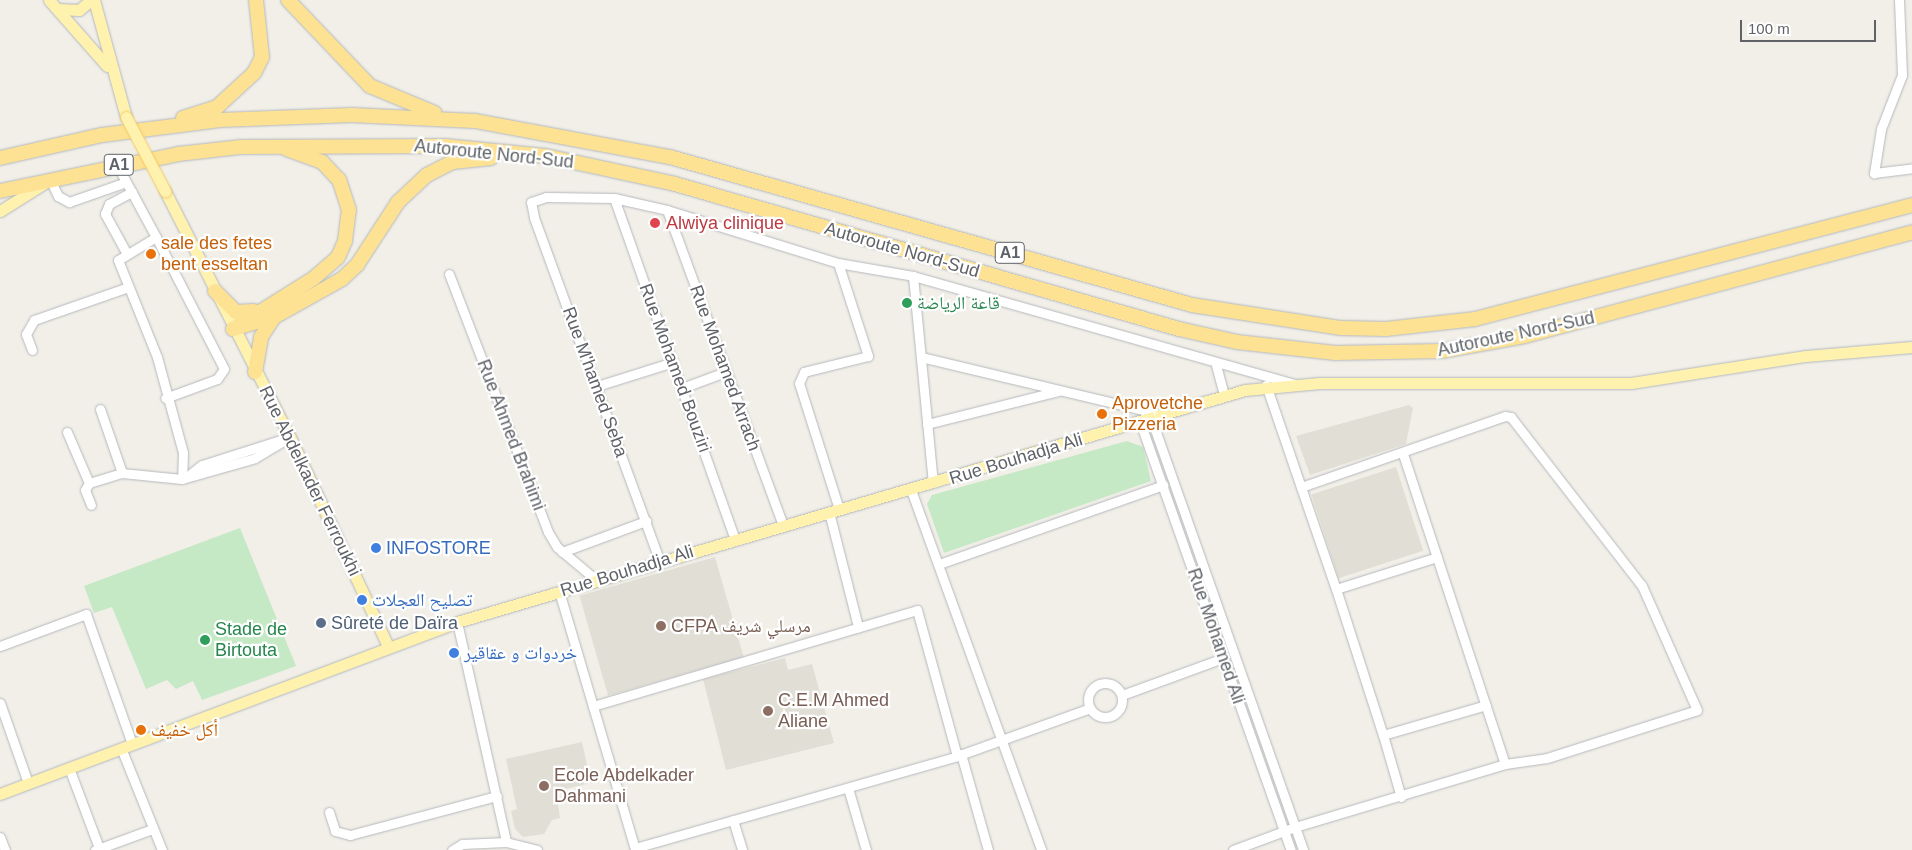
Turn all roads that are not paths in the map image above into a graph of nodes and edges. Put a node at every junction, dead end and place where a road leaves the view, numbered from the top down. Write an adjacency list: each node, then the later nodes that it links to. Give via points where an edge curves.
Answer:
1 (49, 0): 6 (main road)
2 (93, 0): 6 (main road, via 79,10); 7 (main road, Rue Abdelkader Ferroukhi)
3 (256, 0): 9 (highway, via 262,57 245,85 217,107)
4 (288, 0): 8 (highway, via 370,86 407,104)
5 (1899, 0): 14 (street, via 1902,75 1881,129 1874,173)
6 (58, 9): 7 (main road)
7 (110, 70): 30 (main road, Rue Abdelkader Ferroukhi, bridge, via 126,117)
8 (475, 121): 9 (highway, Autoroute Nord-Sud / A1, via 302,115); 20 (highway, Autoroute Nord-Sud / A1, via 670,157 1192,305 1341,328 1386,329 1475,318)
9 (102, 135): 12 (highway, Autoroute Nord-Sud / A1)
10 (240, 147): 11 (highway, Autoroute Nord-Sud / A1, via 407,144); 13 (highway, Autoroute Nord-Sud / A1); 31 (highway, via 286,149 322,162 339,180 348,210 338,257 304,286)
11 (546, 156): 23 (highway, Autoroute Nord-Sud / A1, via 675,184 1179,329 1297,351 1433,352 1525,336); 32 (highway, via 472,158 426,175 398,202 352,269 325,290)
12 (0, 158)
13 (117, 165): 15 (highway, Autoroute Nord-Sud / A1); 16 (street)
14 (1912, 168)
15 (50, 179): 16 (street, via 58,196 69,202); 17 (highway, Autoroute Nord-Sud / A1); 22 (main road)
16 (126, 182): 18 (street)
17 (0, 192)
18 (132, 192): 24 (street); 25 (street, via 109,204 105,214)
19 (614, 198): 21 (street); 37 (street, Rue Mohamed Bouziri); 43 (street, Rue M'hamed Seba, via 568,195 531,202)
20 (1912, 205)
21 (667, 210): 26 (street); 40 (street, Rue Mohamed Arrach)
22 (0, 211)
23 (1912, 232)
24 (156, 237): 25 (street); 47 (street, via 224,369 217,379)
25 (127, 254): 29 (street, via 118,260)
26 (838, 263): 28 (street); 64 (street, via 868,356 804,372 799,383)
27 (449, 274): 68 (street, Rue Ahmed Brahimi, via 548,532)
28 (913, 276): 36 (street); 38 (street)
29 (126, 288): 35 (street, via 34,320 26,334); 47 (street, via 157,357)
30 (215, 291): 31 (highway, via 236,312); 33 (main road, Rue Abdelkader Ferroukhi)
31 (260, 309): 33 (highway)
32 (276, 316): 33 (highway); 39 (highway, via 261,337)
33 (233, 329): 39 (main road, Rue Abdelkader Ferroukhi)
34 (1912, 347): 41 (main road, Rue Bouhadja Ali, via 1815,355 1631,382)
35 (32, 350)
36 (920, 357): 45 (street); 52 (street)
37 (673, 362): 43 (street); 44 (street, Rue Mohamed Bouziri)
38 (1216, 365): 41 (street); 46 (street)
39 (255, 372): 54 (main road, Rue Abdelkader Ferroukhi)
40 (725, 372): 44 (street); 66 (street, Rue Mohamed Arrach)
41 (1296, 384): 42 (main road, Rue Bouhadja Ali)
42 (1266, 385): 46 (main road, Rue Bouhadja Ali); 61 (street)
43 (597, 386): 65 (street, Rue M'hamed Seba)
44 (682, 388): 67 (street, Rue Mohamed Bouziri)
45 (1061, 391): 49 (street); 52 (street)
46 (1224, 395): 49 (main road, Rue Bouhadja Ali)
47 (165, 398): 57 (street, via 183,453)
48 (100, 409): 56 (street)
49 (1163, 415): 50 (main road, Rue Bouhadja Ali)
50 (1151, 418): 51 (main road, Rue Bouhadja Ali); 98 (street)
51 (1140, 422): 59 (main road, Rue Bouhadja Ali); 60 (street, Rue Mohamed Ali)
52 (927, 424): 59 (street)
53 (67, 432): 58 (street)
54 (290, 437): 57 (street, via 202,465); 78 (main road, Rue Abdelkader Ferroukhi)
55 (1403, 454): 61 (street); 69 (street); 89 (street, via 1504,416 1516,420 1642,586 1697,710 1547,758)
56 (122, 473): 57 (street); 58 (street)
57 (182, 479)
58 (89, 483): 63 (street, via 85,490)
59 (933, 483): 62 (main road, Rue Bouhadja Ali)
60 (1163, 485): 71 (street); 79 (street, Rue Mohamed Ali)
61 (1301, 487): 73 (street)
62 (911, 490): 64 (main road, Rue Bouhadja Ali); 71 (street)
63 (90, 505)
64 (834, 511): 66 (main road, Rue Bouhadja Ali); 76 (street)
65 (646, 520): 68 (street); 70 (street, Rue M'hamed Seba)
66 (783, 525): 67 (main road, Rue Bouhadja Ali)
67 (735, 539): 70 (main road, Rue Bouhadja Ali)
68 (562, 552): 72 (street, Rue Ahmed Brahimi)
69 (1437, 557): 73 (street); 82 (street)
70 (660, 562): 72 (main road, Rue Bouhadja Ali)
71 (939, 564): 86 (street)
72 (596, 580): 74 (main road, Rue Bouhadja Ali)
73 (1336, 589): 85 (street)
74 (559, 591): 75 (main road, Rue Bouhadja Ali); 83 (street)
75 (457, 622): 78 (main road, Rue Bouhadja Ali); 94 (street)
76 (858, 627): 83 (street); 88 (street, via 917,610)
77 (0, 646): 87 (street, via 86,614)
78 (388, 646): 87 (main road, Rue Bouhadja Ali)
79 (1223, 658): 80 (street); 100 (street, Rue Mohamed Ali)
80 (1122, 695): 84 (street, via 1122,706 1111,716 1100,716); 84 (street, via 1116,686 1100,683 1088,696)
81 (0, 704): 91 (street)
82 (1486, 705): 85 (street); 89 (street)
83 (593, 706): 104 (street)
84 (1090, 708): 86 (street)
85 (1383, 735): 95 (street)
86 (1002, 741): 88 (street); 112 (street)
87 (126, 746): 90 (main road, Rue Bouhadja Ali); 99 (street)
88 (959, 755): 92 (street); 111 (street)
89 (1505, 764): 95 (street)
90 (69, 768): 91 (main road, Rue Bouhadja Ali); 103 (street)
91 (28, 783): 93 (main road, Rue Bouhadja Ali)
92 (848, 788): 97 (street); 110 (street)
93 (0, 794)
94 (497, 796): 96 (street, via 350,835 335,831); 102 (street)
95 (1401, 797): 98 (street)
96 (329, 812)
97 (733, 820): 104 (street); 109 (street)
98 (1294, 827): 100 (street); 115 (street)
99 (152, 829): 103 (street); 106 (street)
100 (1284, 830): 113 (street); 114 (street, Rue Mohamed Ali)
101 (0, 837): 105 (street)
102 (506, 842): 107 (street, via 462,844); 108 (street)
103 (97, 849)
104 (635, 849)
105 (5, 850)
106 (162, 850)
107 (452, 850)
108 (537, 850)
109 (742, 850)
110 (866, 850)
111 (988, 850)
112 (1041, 850)
113 (1233, 850)
114 (1291, 850)
115 (1302, 850)

